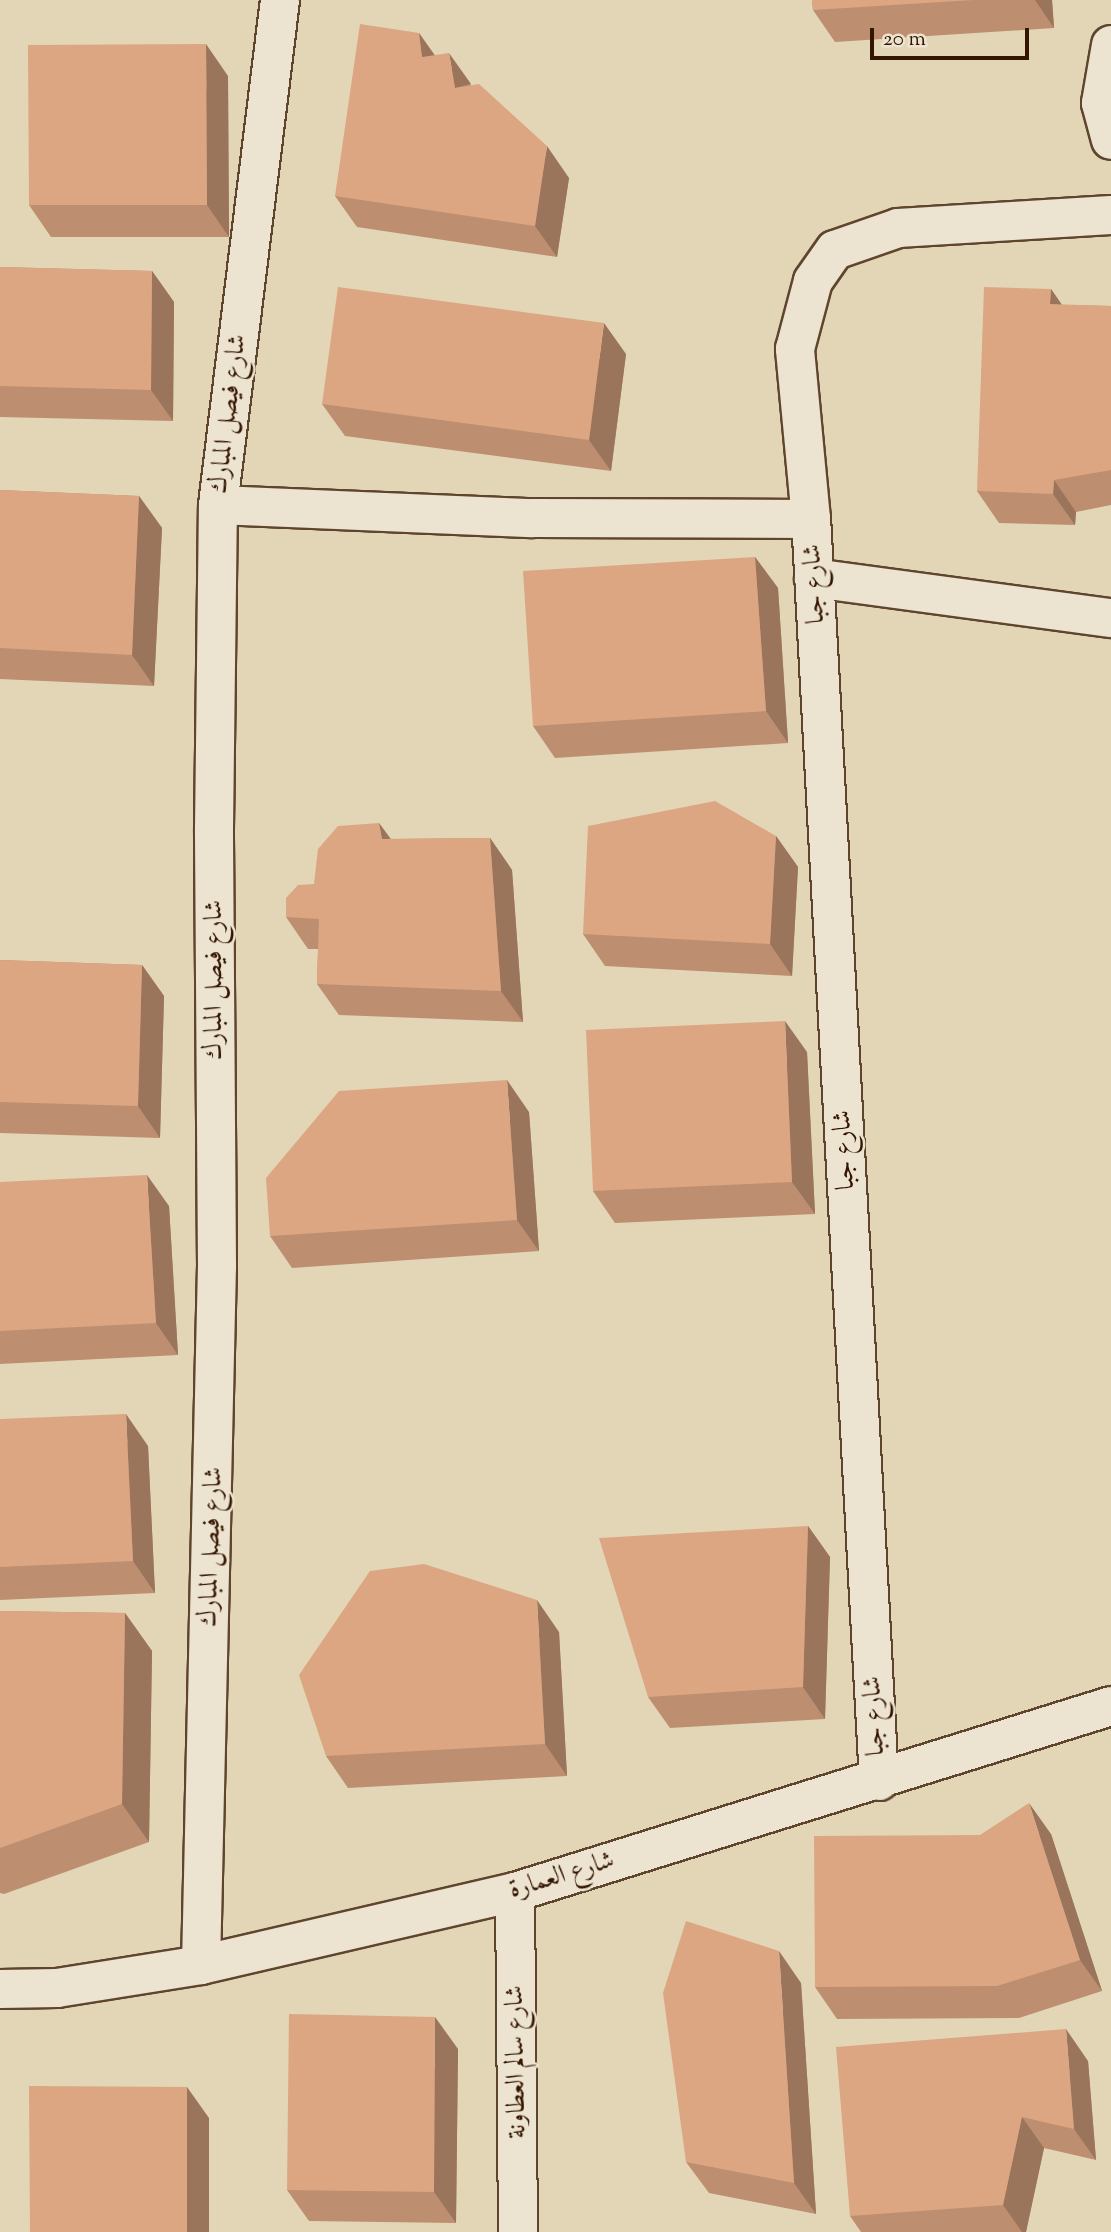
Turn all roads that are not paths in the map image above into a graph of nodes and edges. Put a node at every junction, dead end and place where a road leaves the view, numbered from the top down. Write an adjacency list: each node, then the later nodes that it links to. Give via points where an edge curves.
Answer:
1 (280, 0): 5 (street, شارع فيصل المبارك)
2 (1111, 45): 3 (street, via 1101,103)
3 (1111, 140)
4 (1111, 215): 6 (street, شارع جبا, via 898,228 835,250 813,281 795,349)
5 (218, 506): 6 (street, via 533,518); 12 (street, شارع فيصل المبارك, via 217,1308)
6 (811, 519): 7 (street, شارع جبا)
7 (814, 578): 8 (street); 10 (street, شارع جبا)
8 (1111, 618)
9 (1111, 1706): 10 (street, شارع العمارة)
10 (879, 1781): 11 (street, شارع العمارة)
11 (515, 1892): 12 (street, شارع العمارة); 14 (street, شارع سالم العطاونة)
12 (201, 1965): 13 (street, شارع العمارة, via 57,1988)
13 (0, 1989)
14 (518, 2232)

